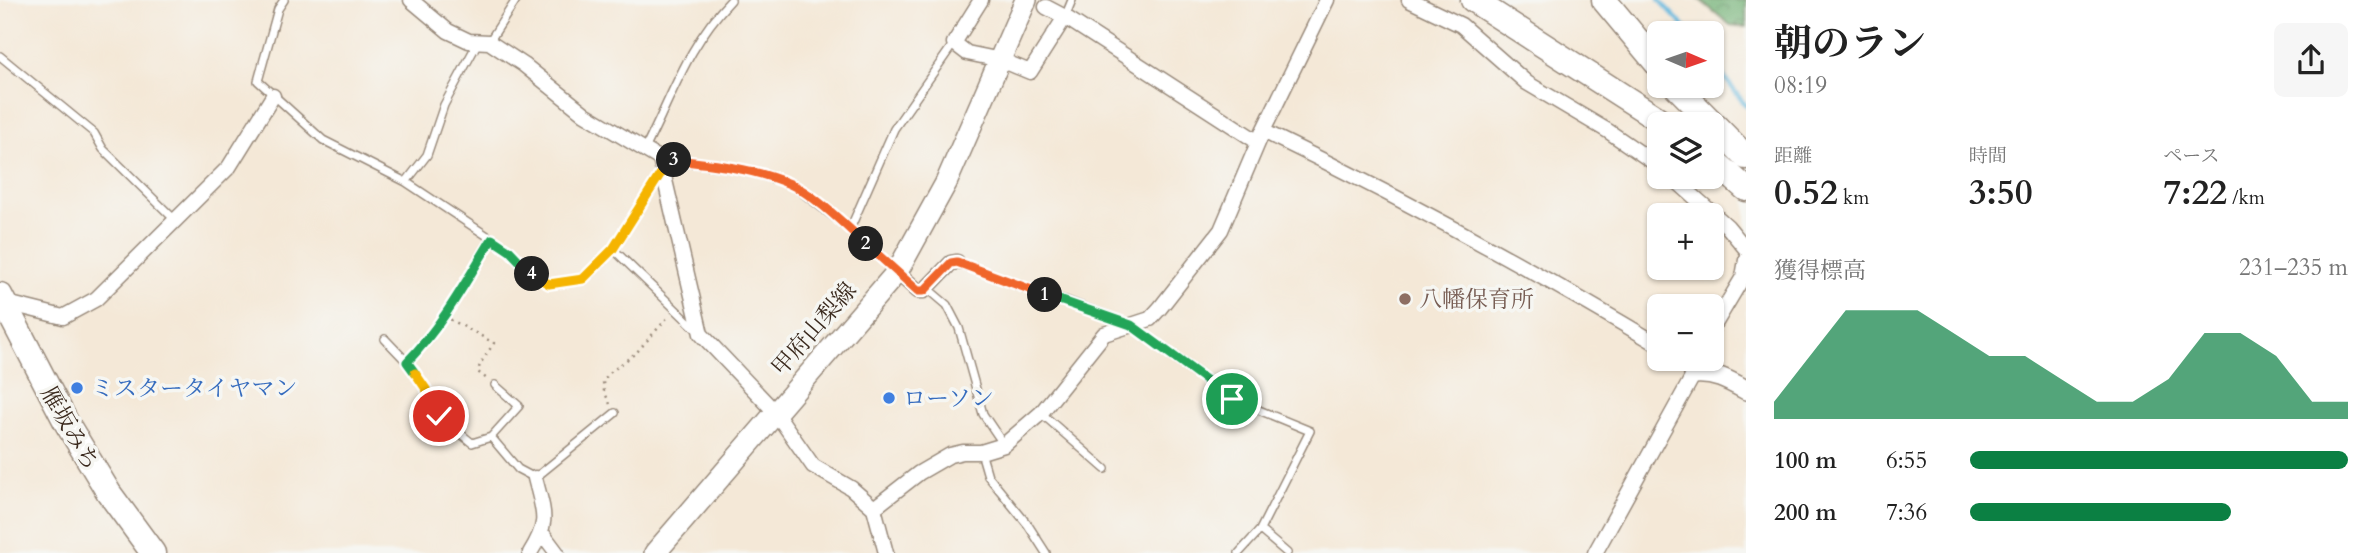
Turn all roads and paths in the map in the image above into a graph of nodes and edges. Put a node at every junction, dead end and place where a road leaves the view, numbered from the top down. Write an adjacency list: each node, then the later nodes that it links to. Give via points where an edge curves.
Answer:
1 (284, 0): 18 (lane, via 258,81)
2 (411, 0): 13 (street, via 449,32)
3 (516, 0): 13 (lane)
4 (731, 0): 22 (lane, via 686,59)
5 (981, 0): 14 (street)
6 (1072, 0): 12 (lane)
7 (1327, 0): 21 (street)
8 (1409, 0): 24 (street, via 1461,25 1527,83)
9 (1473, 0): 20 (highway)
10 (1606, 3): 15 (highway)
11 (1036, 4): 12 (street); 17 (main road, 甲府山梨線)
12 (1065, 17): 17 (street, via 1030,72); 21 (street)
13 (483, 42): 22 (street, via 524,65 585,114); 27 (lane, via 444,105 427,155)
14 (954, 43): 17 (street, via 967,53); 31 (lane, via 894,129)
15 (1647, 52)
16 (0, 56): 30 (lane, via 94,133 103,149)
17 (1001, 60): 37 (main road, 甲府山梨線, via 946,184)
18 (273, 96): 27 (lane, via 323,140); 30 (street, via 229,167)
19 (1688, 98): 23 (highway)
20 (1647, 112)
21 (1260, 137): 43 (street, via 1221,230 1150,319); 45 (street, via 1370,183)
22 (645, 149): 25 (street)
23 (1746, 157)
24 (1647, 158)
25 (661, 164): 31 (lane, via 743,169 791,184); 33 (lane); 44 (street)
26 (1724, 169): 28 (highway)
27 (406, 182): 32 (lane)
28 (1746, 188)
29 (1685, 189): 34 (street)
30 (174, 219): 39 (street, via 96,299 63,317)
31 (849, 229): 37 (lane)
32 (492, 239): 33 (lane, via 549,284 583,279); 42 (path)
33 (613, 249): 40 (lane)
34 (1746, 249)
35 (1746, 260): 41 (street, via 1743,277)
36 (957, 262): 38 (street); 43 (lane)
37 (897, 272): 38 (street, via 918,291); 53 (main road, 甲府山梨線)
38 (927, 288): 56 (lane, via 947,304 959,328 983,414)
39 (1, 299): 63 (highway, 雁坂みち, via 66,422)
40 (675, 309): 44 (lane); 52 (path, via 603,382)
41 (1724, 309)
42 (444, 316): 47 (path); 50 (path, via 494,344 478,372)
43 (1131, 325): 54 (street, via 1104,334); 61 (lane, via 1232,399 1310,431)
44 (701, 334): 53 (street)
45 (1647, 338)
46 (385, 339): 47 (lane)
47 (407, 362): 55 (lane, via 439,416 472,443)
48 (1686, 371): 71 (street)
49 (1707, 371): 51 (street)
50 (495, 385): 55 (lane, via 519,406)
51 (1746, 390)
52 (615, 413): 59 (lane)
53 (776, 413): 60 (street, via 813,466); 66 (main road, 甲府山梨線)
54 (1041, 413): 56 (street); 58 (lane)
55 (491, 437): 59 (lane, via 518,469)
56 (1004, 445): 57 (street)
57 (981, 452): 60 (street, via 950,455); 68 (lane, via 988,476)
58 (1105, 469)
59 (536, 478): 62 (street, via 544,513)
60 (874, 508): 67 (street)
61 (1260, 530): 69 (lane); 70 (lane)
62 (542, 533): 64 (street); 65 (street)
63 (153, 553)
64 (530, 553)
65 (557, 553)
66 (655, 553)
67 (886, 553)
68 (1046, 553)
69 (1239, 553)
70 (1287, 553)
71 (1595, 553)

